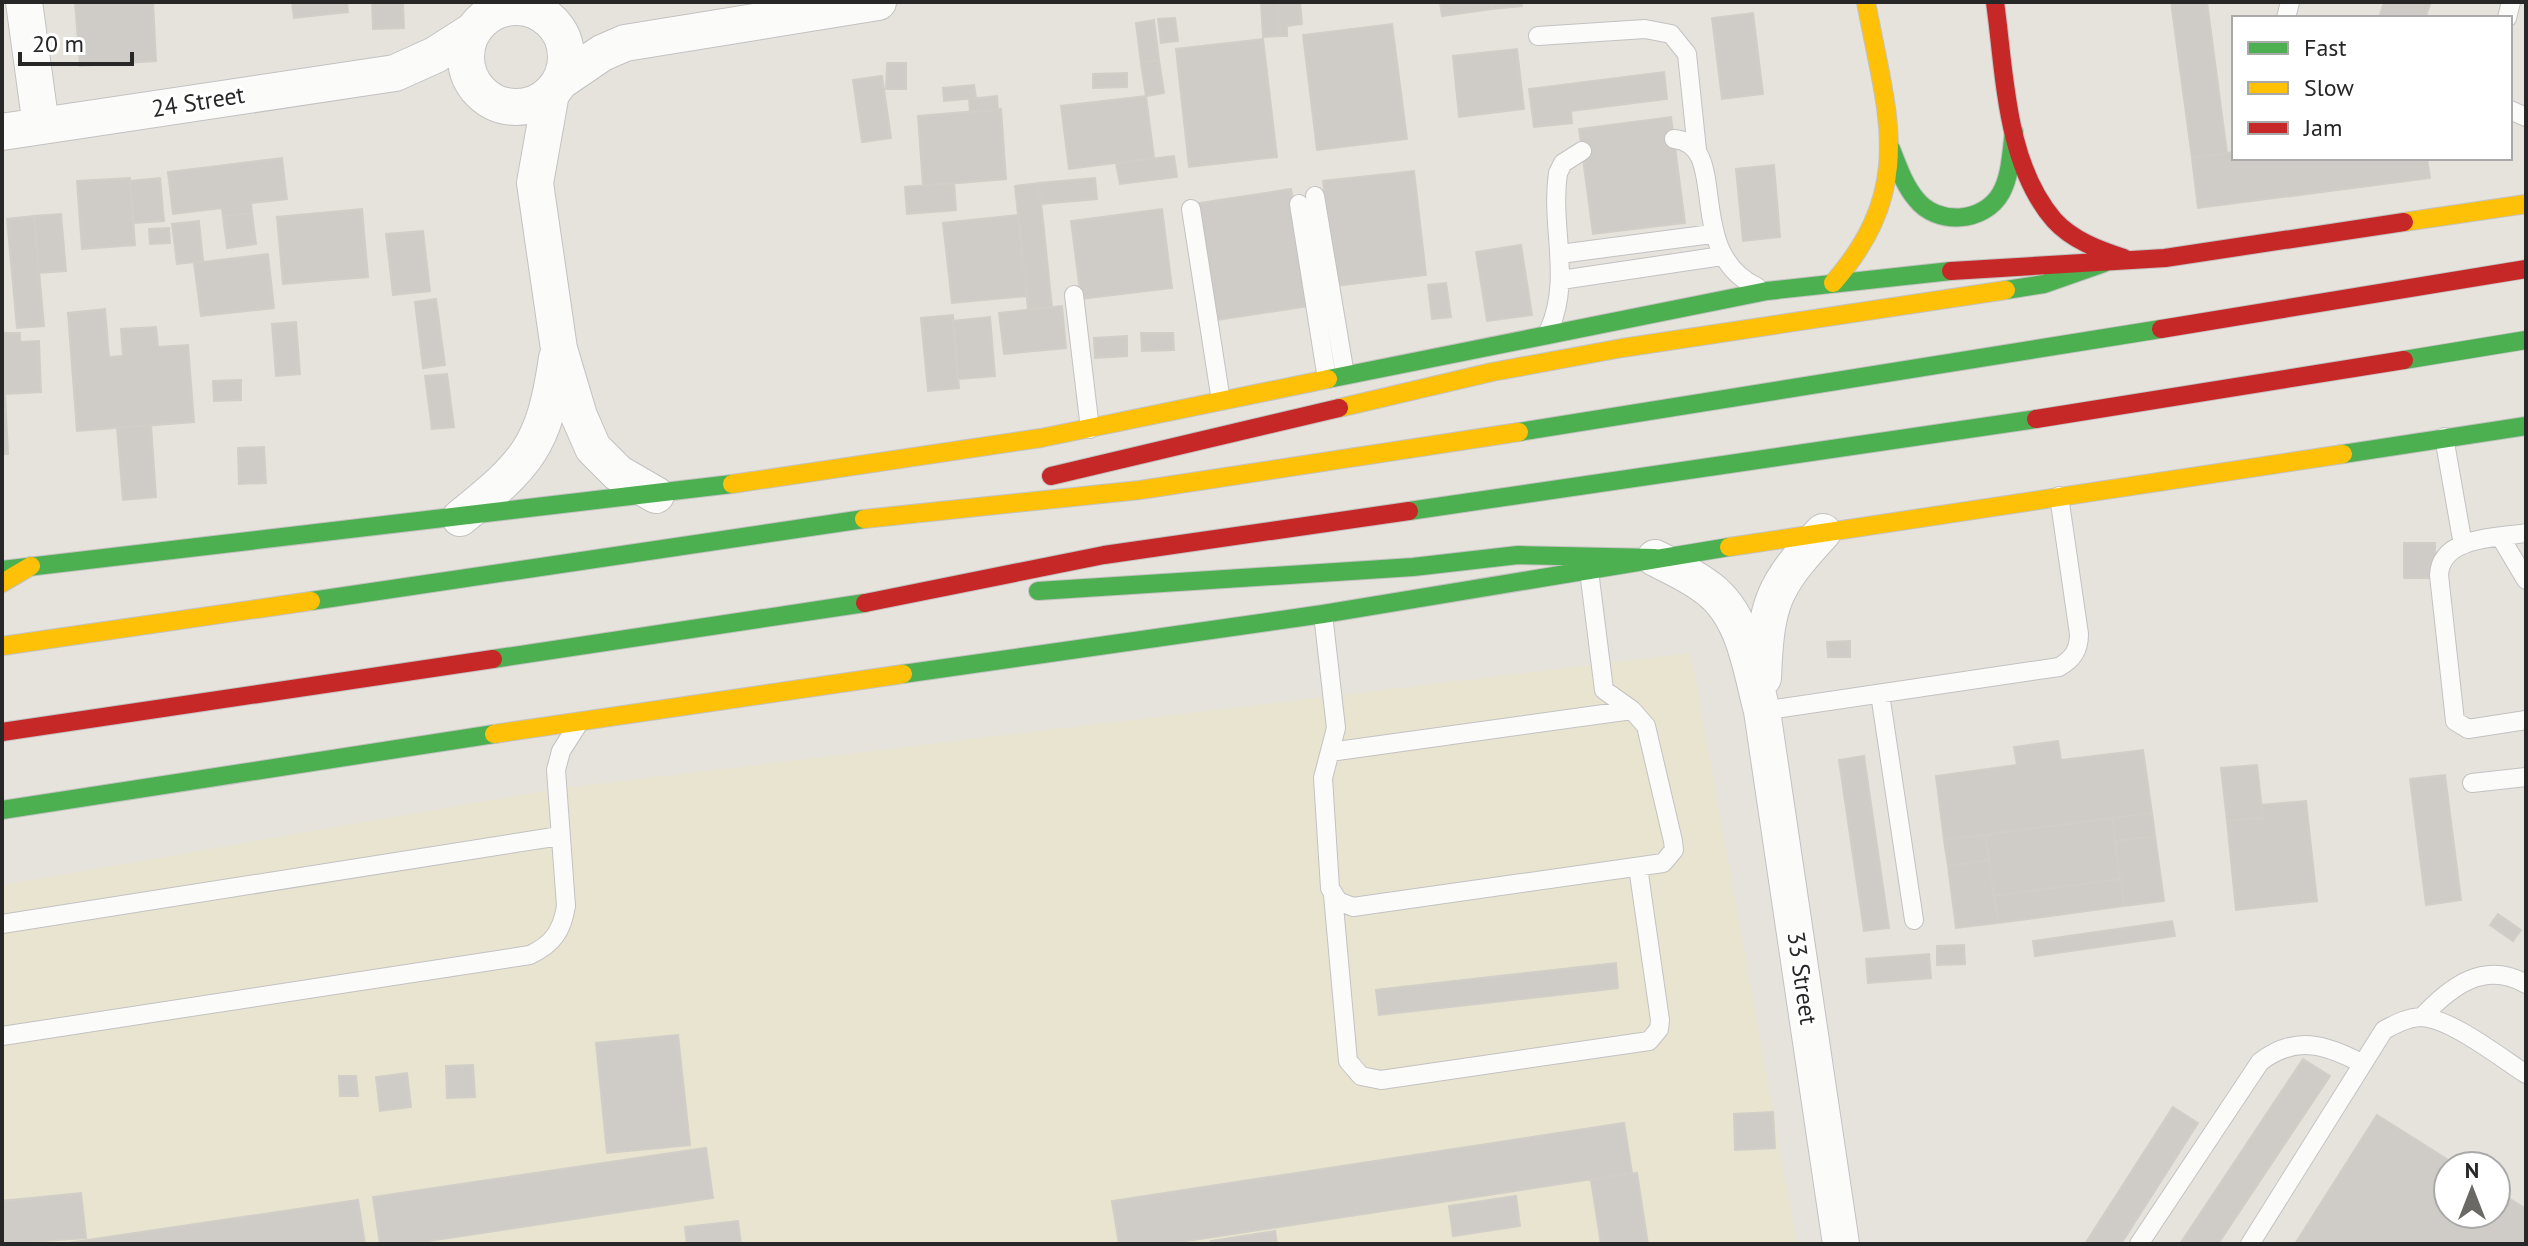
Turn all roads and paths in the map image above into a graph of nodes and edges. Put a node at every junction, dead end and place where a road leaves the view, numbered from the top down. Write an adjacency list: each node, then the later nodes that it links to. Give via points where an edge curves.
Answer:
1 (24, 2): 12 (street)
2 (878, 2): 8 (street)
3 (1866, 2): 16 (main road)
4 (1995, 2): 13 (main road)
5 (542, 12): 6 (street, via 509,7); 8 (street, via 601,32); 10 (street, via 566,50)
6 (479, 18): 9 (street, 24 Street, via 435,55); 11 (street, via 465,63)
7 (1538, 36): 17 (lane, via 1645,29 1671,34 1687,54)
8 (649, 37): 10 (street, via 602,53)
9 (395, 73): 11 (street, 24 Street, via 438,78); 12 (street, 24 Street)
10 (556, 87): 11 (street, via 522,106); 19 (street)
11 (485, 96): 19 (street)
12 (41, 126): 14 (street, 24 Street)
13 (2014, 131): 16 (main road, via 2006,183 1985,211 1968,218 1950,219 1918,203); 26 (main road, via 2035,189 2055,220 2083,242)
14 (2, 132)
15 (1674, 139): 17 (lane)
16 (1888, 143): 30 (main road, via 1887,195 1880,220 1852,265)
17 (1697, 150): 23 (lane, via 1704,166)
18 (1582, 151): 24 (lane, via 1558,173)
19 (535, 183): 35 (street)
20 (1307, 200): 36 (lane)
21 (2526, 204): 26 (main road)
22 (1191, 209): 37 (lane)
23 (1712, 234): 24 (lane); 25 (lane)
24 (1560, 254): 29 (lane)
25 (1722, 256): 29 (lane); 31 (lane, via 1749,283)
26 (2134, 261): 27 (main road)
27 (2104, 263): 30 (main road, via 1950,270); 43 (main road, via 2044,284 1492,372)
28 (2526, 269): 43 (main road, via 1140,490)
29 (1561, 280): 33 (lane)
30 (1833, 283): 31 (main road)
31 (1767, 291): 33 (main road)
32 (1074, 295): 39 (lane)
33 (1547, 333): 36 (main road)
34 (2526, 340): 55 (main road, via 1889,443 1092,557)
35 (559, 349): 41 (street, via 593,448 618,473); 44 (street, via 548,411 530,453 516,472)
36 (1336, 377): 37 (main road)
37 (1221, 401): 39 (main road)
38 (2526, 426): 40 (main road)
39 (1090, 429): 41 (main road)
40 (2444, 437): 42 (main road); 48 (lane)
41 (656, 495): 44 (main road)
42 (2059, 496): 45 (main road); 58 (lane, via 2079,634 2075,654 2059,667)
43 (885, 516): 57 (main road)
44 (460, 518): 50 (main road)
45 (1823, 532): 49 (main road); 60 (street, 33 Street, via 1792,566 1772,600)
46 (2526, 533): 47 (lane)
47 (2501, 538): 48 (lane); 53 (lane)
48 (2463, 545): 62 (lane, via 2442,558 2439,575 2452,715 2468,729)
49 (1655, 558): 52 (main road); 55 (main road, via 1518,555 1413,567); 60 (street, 33 Street, via 1709,589 1727,608 1740,631)
50 (31, 566): 51 (main road); 54 (main road)
51 (2, 570)
52 (1589, 571): 56 (main road); 59 (lane, via 1600,679 1612,699)
53 (2526, 580)
54 (2, 583)
55 (872, 602): 63 (main road)
56 (1323, 614): 61 (main road); 64 (lane, via 1336,728)
57 (2, 646)
58 (1880, 694): 60 (lane); 71 (lane)
59 (1632, 710): 64 (lane); 69 (lane, via 1650,736 1674,850 1663,863)
60 (1762, 711): 78 (street, 33 Street)
61 (582, 720): 67 (main road); 68 (lane, via 561,751 556,770)
62 (2526, 720)
63 (2, 732)
64 (1330, 752): 70 (lane, via 1323,786)
65 (2526, 777): 66 (lane)
66 (2472, 783)
67 (2, 810)
68 (560, 836): 72 (lane); 75 (lane, via 564,922 545,948 530,955)
69 (1638, 867): 70 (lane, via 1353,907); 70 (lane, via 1660,1020 1649,1041 1381,1080 1361,1076 1348,1061)
70 (1333, 895)
71 (1914, 920)
72 (2, 924)
73 (2526, 984): 74 (lane, via 2504,975 2473,977 2446,991)
74 (2422, 1017): 76 (lane, via 2384,1030); 77 (lane, via 2442,1022)
75 (2, 1036)
76 (2361, 1063): 79 (lane, via 2311,1043 2284,1047 2260,1062); 80 (lane)
77 (2526, 1074)
78 (1841, 1244)
79 (2139, 1244)
80 (2250, 1244)

